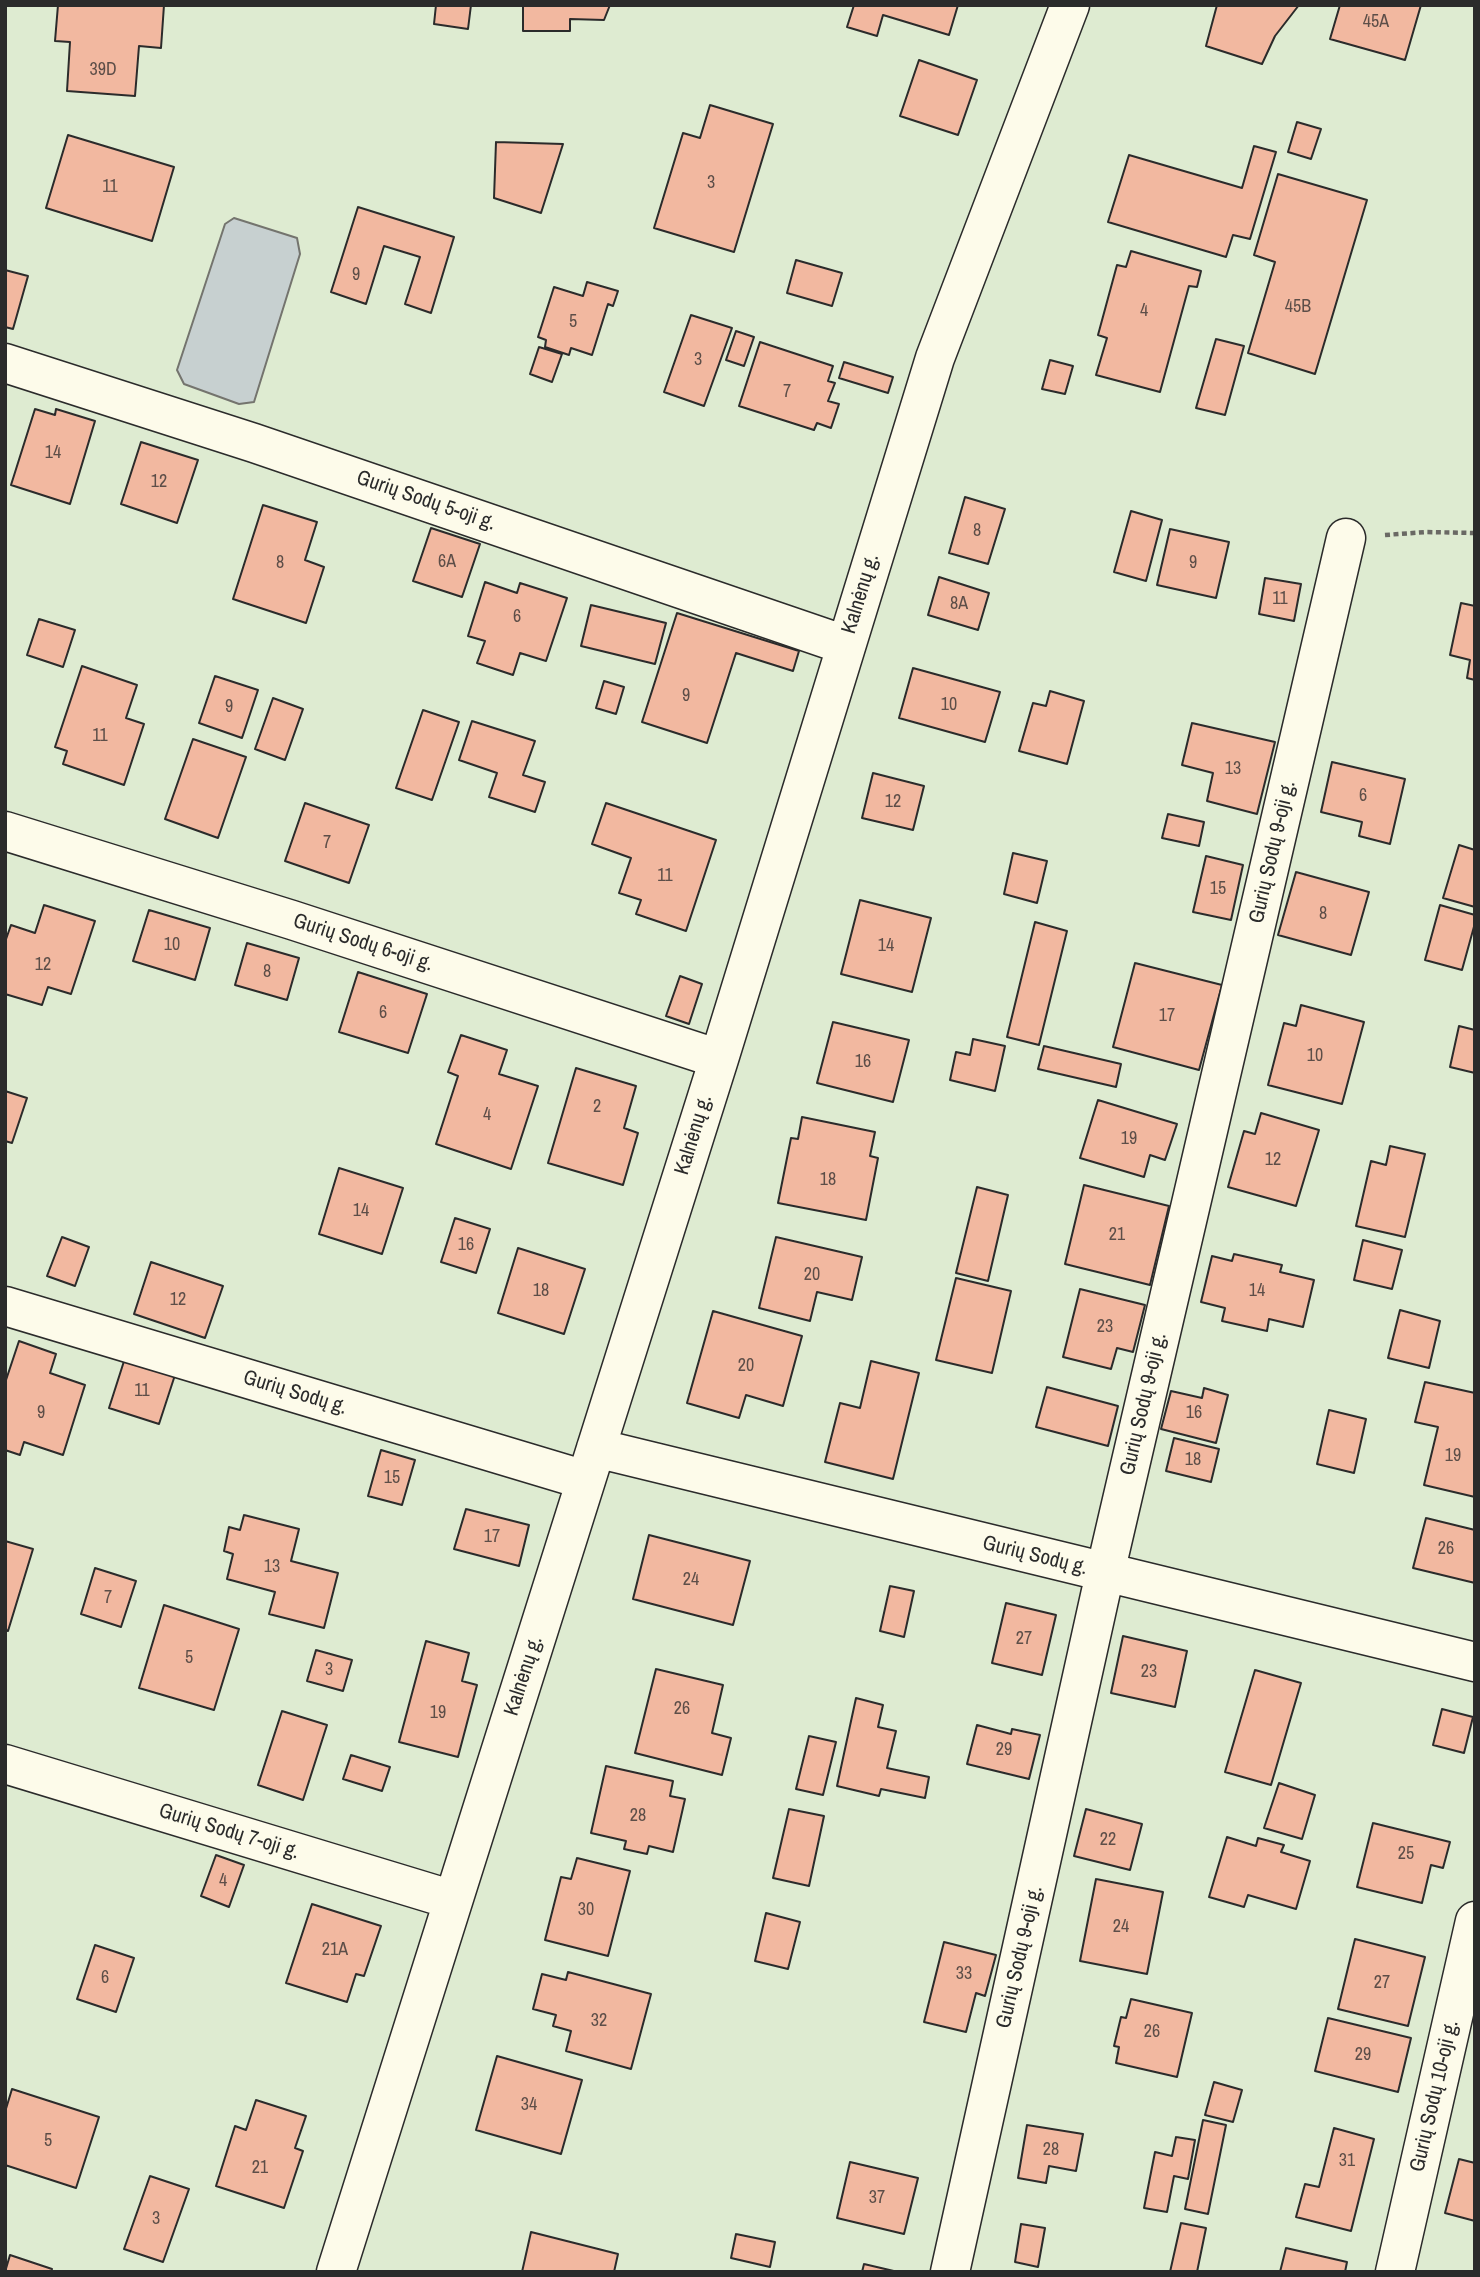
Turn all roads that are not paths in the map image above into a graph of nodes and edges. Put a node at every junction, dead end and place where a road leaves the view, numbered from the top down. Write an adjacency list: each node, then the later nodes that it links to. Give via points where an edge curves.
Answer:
1 (1070, 5): 4 (street, Kalnėnų g., via 935,358)
2 (5, 363): 4 (street, Gurių Sodų 5-oji g.)
3 (1346, 538): 9 (street, Gurių Sodų 9-oji g.)
4 (845, 645): 6 (street, Kalnėnų g.)
5 (5, 831): 6 (street, Gurių Sodų 6-oji g.)
6 (719, 1059): 8 (street, Kalnėnų g.)
7 (5, 1306): 8 (street, Gurių Sodų g.)
8 (591, 1464): 9 (street, Gurių Sodų g.); 12 (street, Kalnėnų g.)
9 (1105, 1573): 10 (street, Gurių Sodų g.); 15 (street, Gurių Sodų 9-oji g.)
10 (1475, 1662)
11 (5, 1764): 12 (street, Gurių Sodų 7-oji g.)
12 (453, 1900): 14 (street, Kalnėnų g.)
13 (1475, 1921): 16 (street, Gurių Sodų 10-oji g.)
14 (336, 2272)
15 (950, 2272)
16 (1395, 2272)

